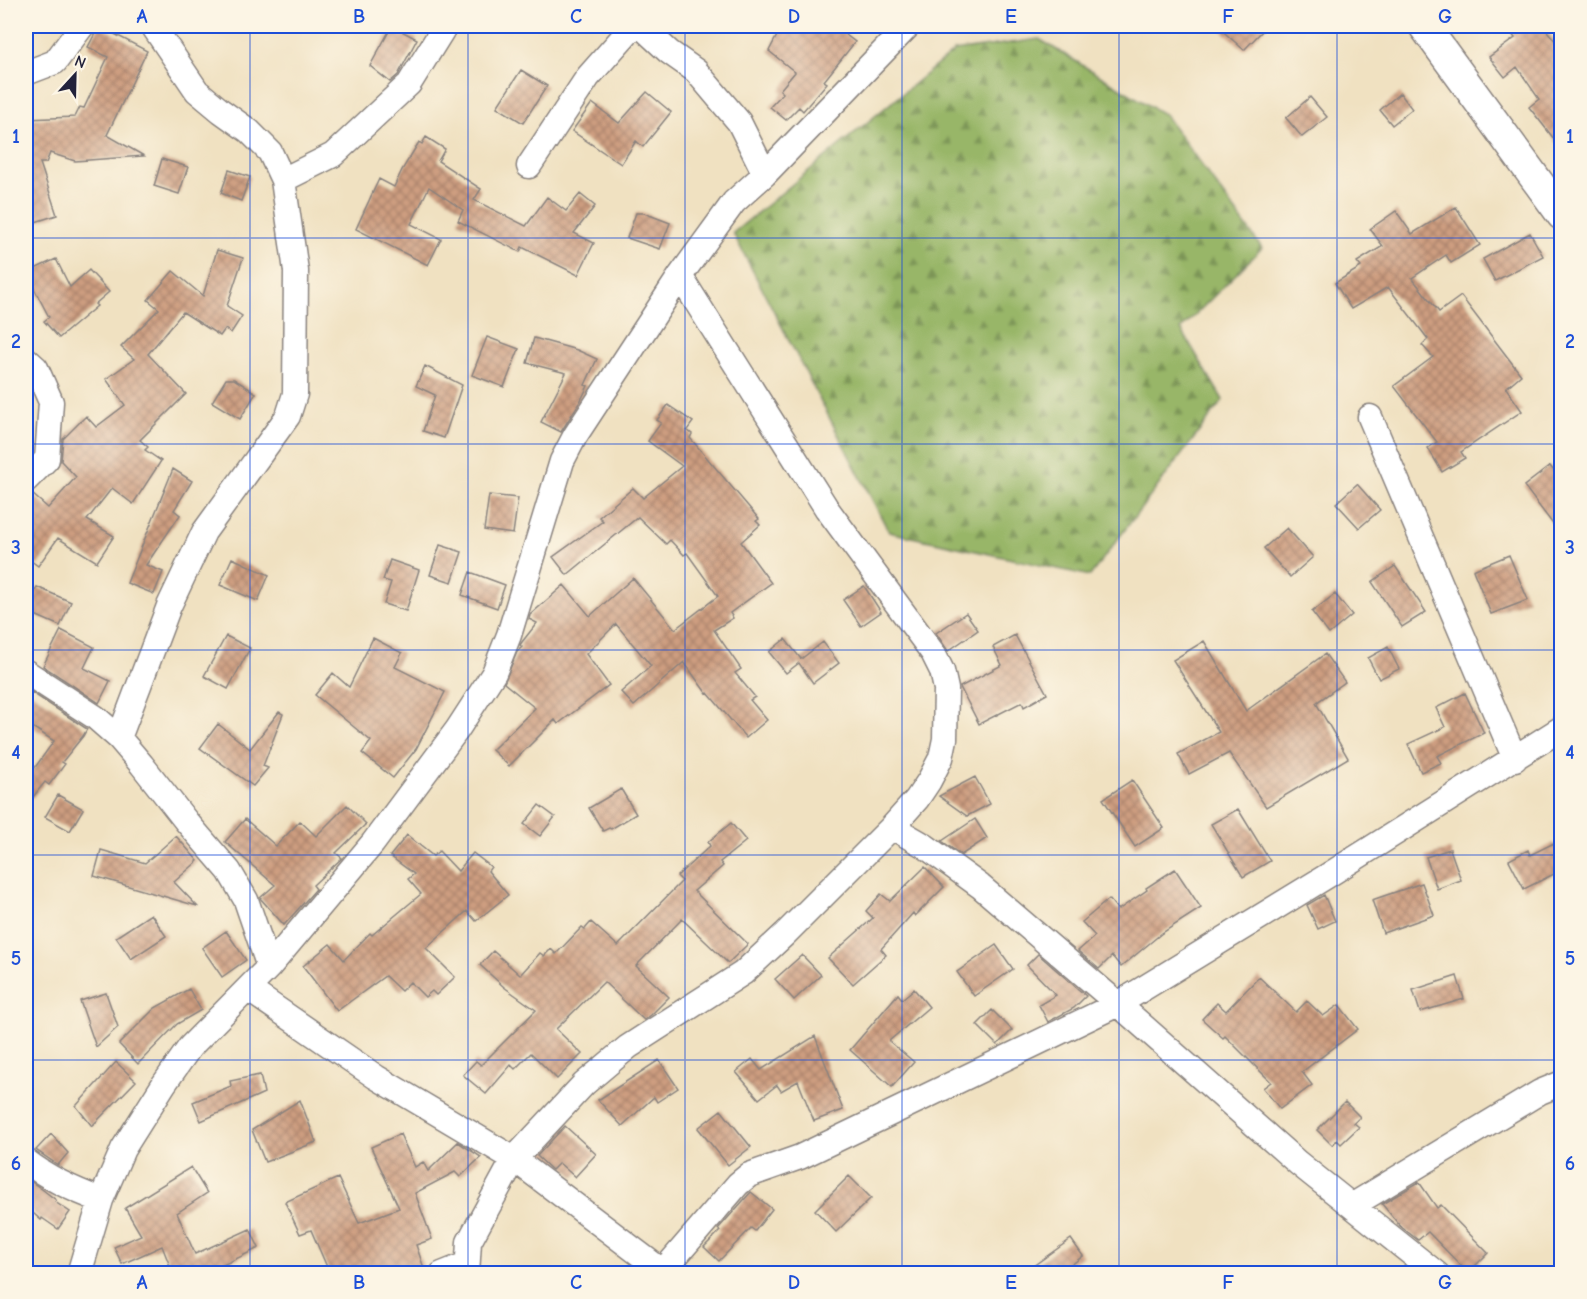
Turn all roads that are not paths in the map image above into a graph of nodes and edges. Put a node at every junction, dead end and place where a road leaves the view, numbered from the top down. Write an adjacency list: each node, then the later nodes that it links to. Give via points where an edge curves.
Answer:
1 (82, 26): 8 (street, via 56,62)
2 (153, 26): 11 (street, via 197,91 270,152)
3 (445, 26): 11 (street, via 409,84 333,155)
4 (633, 26): 9 (street, via 588,77)
5 (641, 26): 10 (street, via 696,71 739,122)
6 (908, 26): 10 (street)
7 (1424, 26): 12 (street)
8 (26, 73)
9 (529, 166)
10 (765, 174): 13 (street, via 734,201)
11 (283, 180): 19 (street, via 296,271 295,394 288,416 204,532 169,606)
12 (1562, 215)
13 (680, 276): 21 (street, via 827,509 933,653 942,671 947,710 941,758 917,799); 22 (street, via 562,461 494,673 373,843)
14 (26, 359): 16 (street, via 36,368 51,402 47,459)
15 (1371, 417): 20 (street)
16 (26, 480)
17 (26, 672): 19 (street, via 95,717)
18 (1562, 728): 20 (street)
19 (119, 738): 22 (street, via 229,871 246,900)
20 (1515, 759): 24 (street)
21 (892, 827): 24 (street, via 980,886); 26 (street, via 743,973 628,1047 584,1084)
22 (269, 967): 23 (street)
23 (248, 989): 26 (street, via 376,1077); 28 (street, via 190,1047 123,1149)
24 (1118, 1004): 29 (street, via 1298,1163); 31 (street, via 800,1158 749,1176)
25 (1562, 1083): 29 (street, via 1540,1092)
26 (514, 1159): 30 (street, via 469,1242); 31 (street)
27 (26, 1161): 28 (street, via 65,1187)
28 (101, 1200): 32 (street)
29 (1353, 1205): 34 (street)
30 (467, 1269): 33 (street)
31 (664, 1272)
32 (80, 1274)
33 (442, 1274)
34 (1437, 1274)

